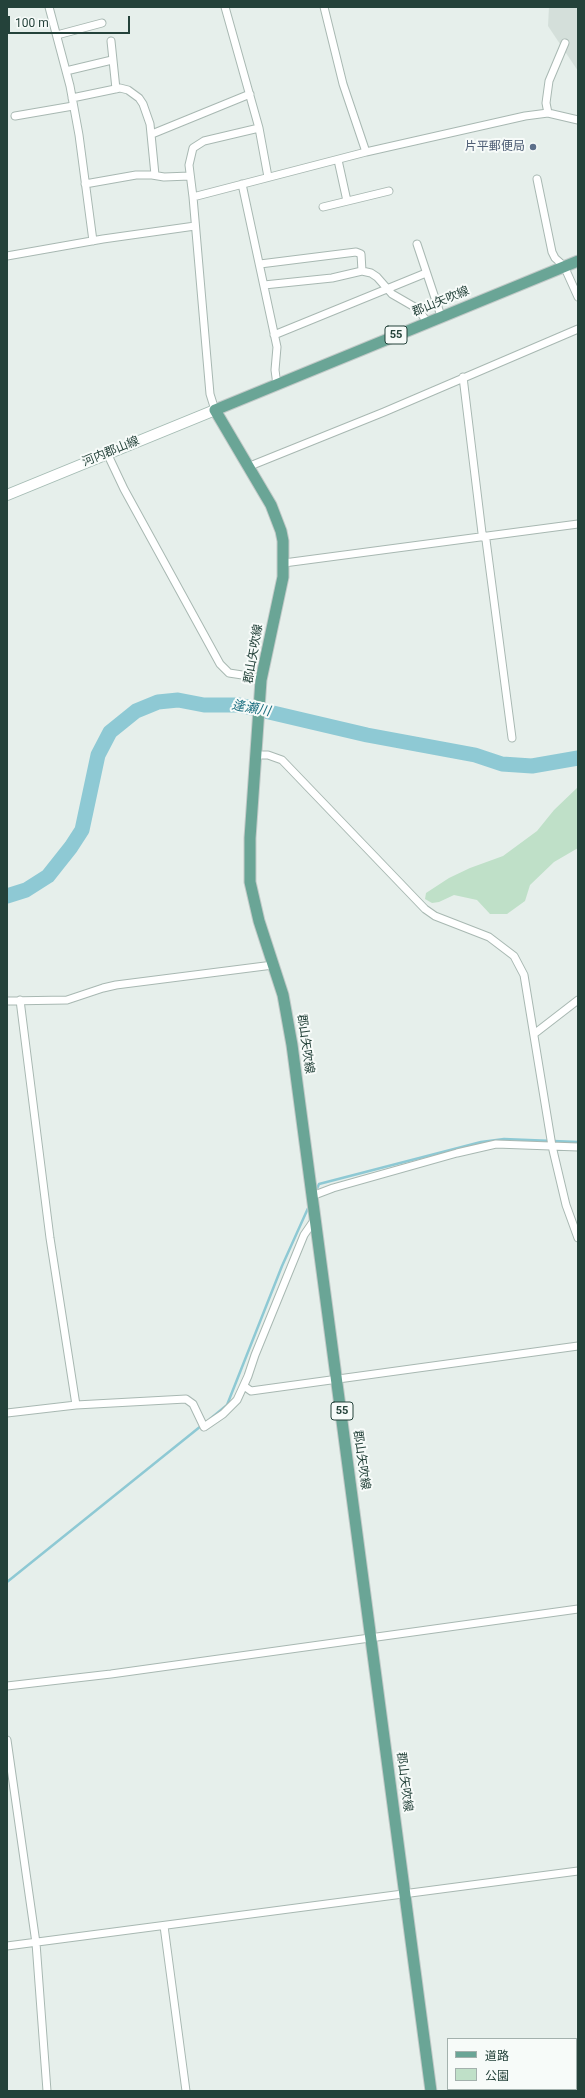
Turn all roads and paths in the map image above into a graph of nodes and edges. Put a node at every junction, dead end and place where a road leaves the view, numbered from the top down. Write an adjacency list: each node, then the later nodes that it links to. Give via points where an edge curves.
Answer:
1 (49, 7): 5 (street)
2 (225, 7): 11 (street)
3 (324, 7): 19 (street, via 343,84)
4 (102, 23): 5 (street)
5 (57, 35): 9 (street)
6 (111, 41): 8 (street)
7 (566, 43): 14 (street, via 549,81 546,104)
8 (112, 60): 9 (street); 10 (street)
9 (66, 71): 12 (street)
10 (116, 89): 12 (street); 18 (street, via 128,90 141,100)
11 (250, 94): 17 (street); 18 (street)
12 (72, 98): 13 (street)
13 (73, 106): 15 (street); 25 (street)
14 (548, 113): 16 (street); 19 (street)
15 (15, 116)
16 (578, 120)
17 (259, 128): 22 (street, via 198,144 191,154); 23 (street)
18 (152, 134): 21 (street)
19 (366, 152): 20 (street)
20 (338, 160): 23 (street); 29 (street)
21 (155, 175): 22 (street); 25 (street, via 136,175)
22 (190, 176): 28 (street)
23 (268, 177): 26 (street)
24 (537, 179): 37 (street, via 552,252)
25 (85, 184): 32 (street)
26 (242, 184): 28 (street); 36 (street)
27 (389, 191): 29 (street)
28 (193, 197): 31 (street)
29 (347, 201): 30 (street)
30 (323, 207)
31 (195, 226): 32 (street); 49 (street, via 210,394)
32 (92, 241): 34 (street)
33 (417, 244): 39 (street)
34 (7, 256)
35 (578, 261): 37 (main road, 郡山矢吹線 / 55)
36 (260, 264): 38 (street, via 356,252 361,254); 40 (street)
37 (564, 266): 42 (street); 43 (main road, 郡山矢吹線 / 55)
38 (362, 271): 40 (street, via 332,278); 41 (street, via 375,274)
39 (426, 273): 41 (street); 43 (street)
40 (264, 285): 46 (street)
41 (386, 289): 44 (street, via 418,308); 46 (street)
42 (578, 297)
43 (441, 316): 44 (main road, 郡山矢吹線 / 55)
44 (427, 322): 48 (main road, 郡山矢吹線 / 55)
45 (578, 330): 47 (street)
46 (274, 335): 48 (street, via 278,355 275,370)
47 (463, 377): 51 (street); 54 (street)
48 (277, 385): 49 (main road, 郡山矢吹線 / 55)
49 (215, 410): 50 (main road, 河内郡山線); 51 (main road, 郡山矢吹線 / 55)
50 (108, 454): 52 (main road, 河内郡山線); 56 (street, via 124,489 220,664 229,673)
51 (250, 466): 55 (main road, 郡山矢吹線 / 55, via 278,520)
52 (7, 495)
53 (578, 524): 54 (street)
54 (484, 537): 55 (street); 57 (street)
55 (284, 563): 56 (main road, 郡山矢吹線 / 55, via 281,592 268,642)
56 (262, 679): 58 (main road, 郡山矢吹線 / 55)
57 (512, 738)
58 (255, 755): 59 (main road, 郡山矢吹線 / 55, via 250,882 254,904); 63 (street, via 282,760 425,909 440,918 488,937 514,956 524,975)
59 (273, 965): 60 (street, via 116,985 67,1000); 66 (main road, 郡山矢吹線 / 55, via 287,1010)
60 (20, 1000): 62 (street); 72 (street, via 50,1238)
61 (578, 1000): 63 (street)
62 (7, 1001)
63 (534, 1034): 64 (street)
64 (552, 1146): 65 (street); 66 (street, via 496,1144); 68 (street, via 566,1205)
65 (578, 1147)
66 (312, 1196): 67 (main road, 郡山矢吹線 / 55)
67 (315, 1219): 70 (main road, 郡山矢吹線 / 55); 71 (street, via 304,1235)
68 (578, 1238)
69 (578, 1346): 70 (street)
70 (338, 1379): 71 (street, via 251,1390); 75 (main road, 郡山矢吹線 / 55)
71 (244, 1386): 72 (street, via 232,1405 204,1427 193,1404 186,1399)
72 (76, 1405): 73 (street)
73 (7, 1413)
74 (578, 1609): 75 (street)
75 (372, 1638): 76 (street); 79 (main road, 郡山矢吹線 / 55)
76 (7, 1686)
77 (7, 1740): 81 (street)
78 (578, 1871): 79 (street)
79 (406, 1894): 80 (street); 85 (main road, 郡山矢吹線 / 55)
80 (164, 1926): 81 (street); 84 (street)
81 (36, 1942): 82 (street); 83 (street)
82 (7, 1946)
83 (47, 2091)
84 (186, 2091)
85 (432, 2091)

